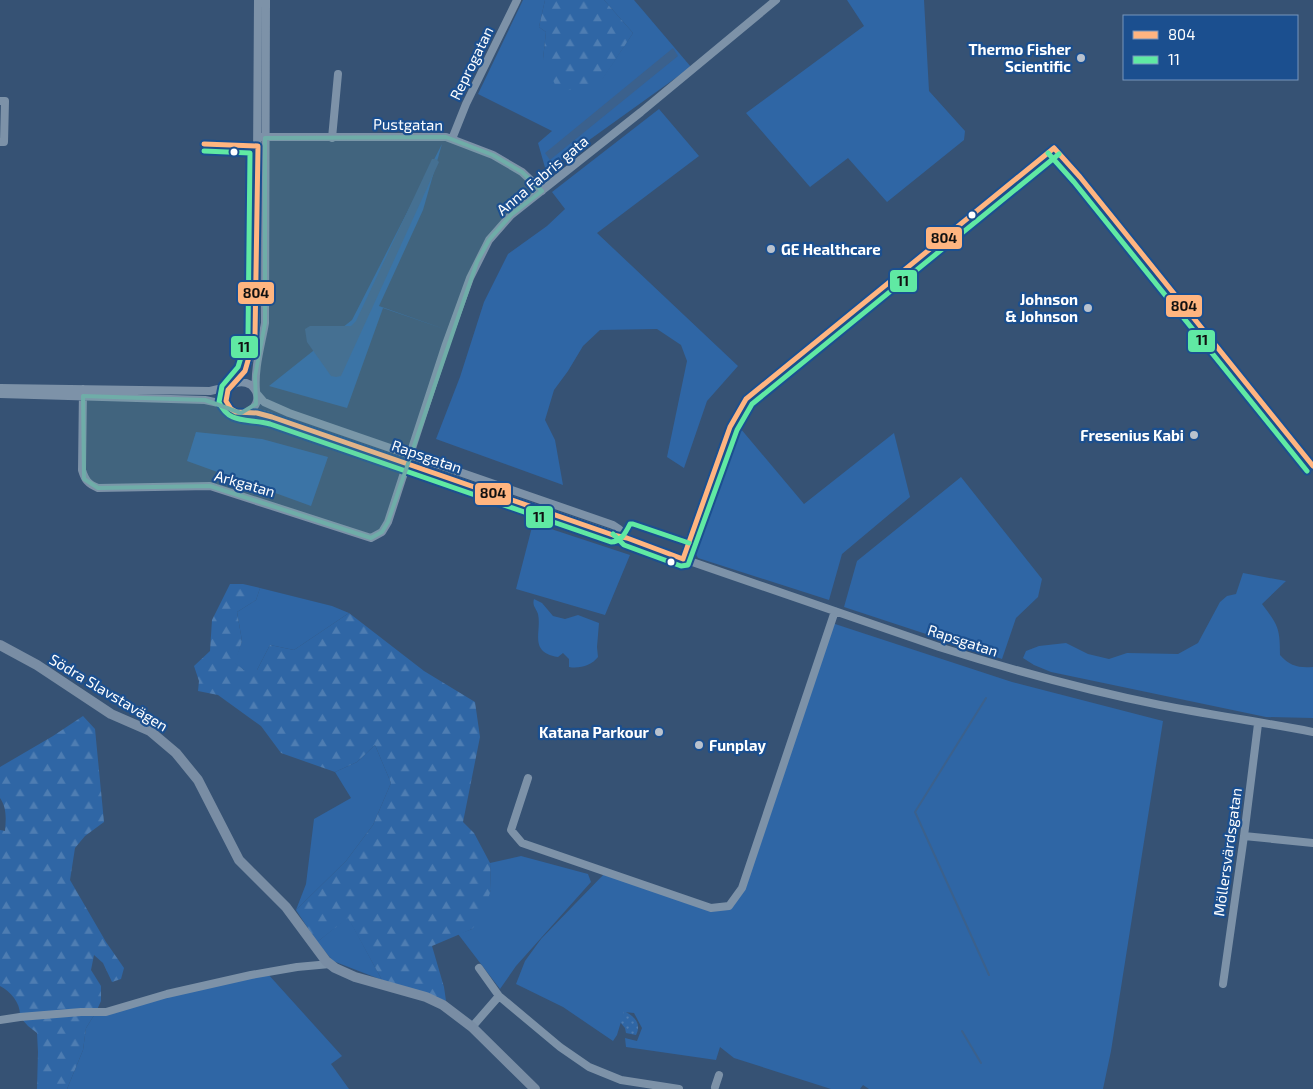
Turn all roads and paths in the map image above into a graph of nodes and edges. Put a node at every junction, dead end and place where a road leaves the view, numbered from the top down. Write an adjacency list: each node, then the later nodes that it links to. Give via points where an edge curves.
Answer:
1 (258, 0): 7 (street)
2 (266, 0): 7 (street)
3 (516, 0): 9 (street, Reprogatan)
4 (776, 0): 11 (street, Anna Fabris gata)
5 (338, 74): 8 (street)
6 (0, 101): 10 (street, via 5,101 4,142)
7 (262, 138): 8 (street, Pustgatan); 12 (street, via 255,336 245,371); 15 (street, via 265,323 256,365)
8 (332, 138): 9 (street, Pustgatan)
9 (452, 139): 11 (street, Pustgatan, via 493,155 522,172)
10 (0, 142)
11 (542, 191): 19 (street, Anna Fabris gata, via 511,215 489,240 477,262)
12 (233, 385): 14 (street, via 210,391); 15 (street, via 247,383); 17 (street, via 226,395)
13 (0, 388): 14 (street)
14 (83, 393): 16 (street); 17 (street, via 205,400); 20 (street, Arkgatan, via 82,470 84,479 98,488 210,486 371,538 382,532 388,522)
15 (257, 393): 18 (street, via 254,408); 19 (street, Rapsgatan, via 264,402 289,413)
16 (0, 394)
17 (228, 405): 18 (street, via 236,412)
18 (246, 413): 20 (street, Rapsgatan, via 272,416)
19 (410, 455): 20 (street, Anna Fabris gata); 22 (street, Rapsgatan, via 613,525)
20 (407, 463): 22 (street, Rapsgatan)
21 (691, 536): 23 (street)
22 (627, 538): 23 (street, Rapsgatan)
23 (683, 559): 24 (street, Rapsgatan)
24 (835, 611): 26 (street, Rapsgatan, via 1008,668 1130,699); 28 (street, via 742,888 729,906 710,908 522,843 511,830)
25 (0, 645): 31 (street, Södra Slavstavägen, via 37,665 111,714 150,732 176,753 198,780 239,860 286,907)
26 (1258, 724): 27 (street, Rapsgatan); 29 (street, Möllersvärdsgatan)
27 (1313, 731)
28 (528, 778)
29 (1244, 836): 30 (street); 33 (street, Möllersvärdsgatan)
30 (1313, 844)
31 (330, 964): 35 (street, via 251,976 167,994 106,1012); 36 (street, Södra Slavstavägen, via 355,977 443,1005)
32 (479, 968): 34 (street)
33 (1223, 984)
34 (499, 996): 36 (street); 40 (street, via 554,1043 589,1067 621,1080)
35 (0, 1020)
36 (472, 1027): 39 (street, Södra Slavstavägen)
37 (719, 1075): 38 (street)
38 (714, 1088)
39 (535, 1089)
40 (679, 1089)

